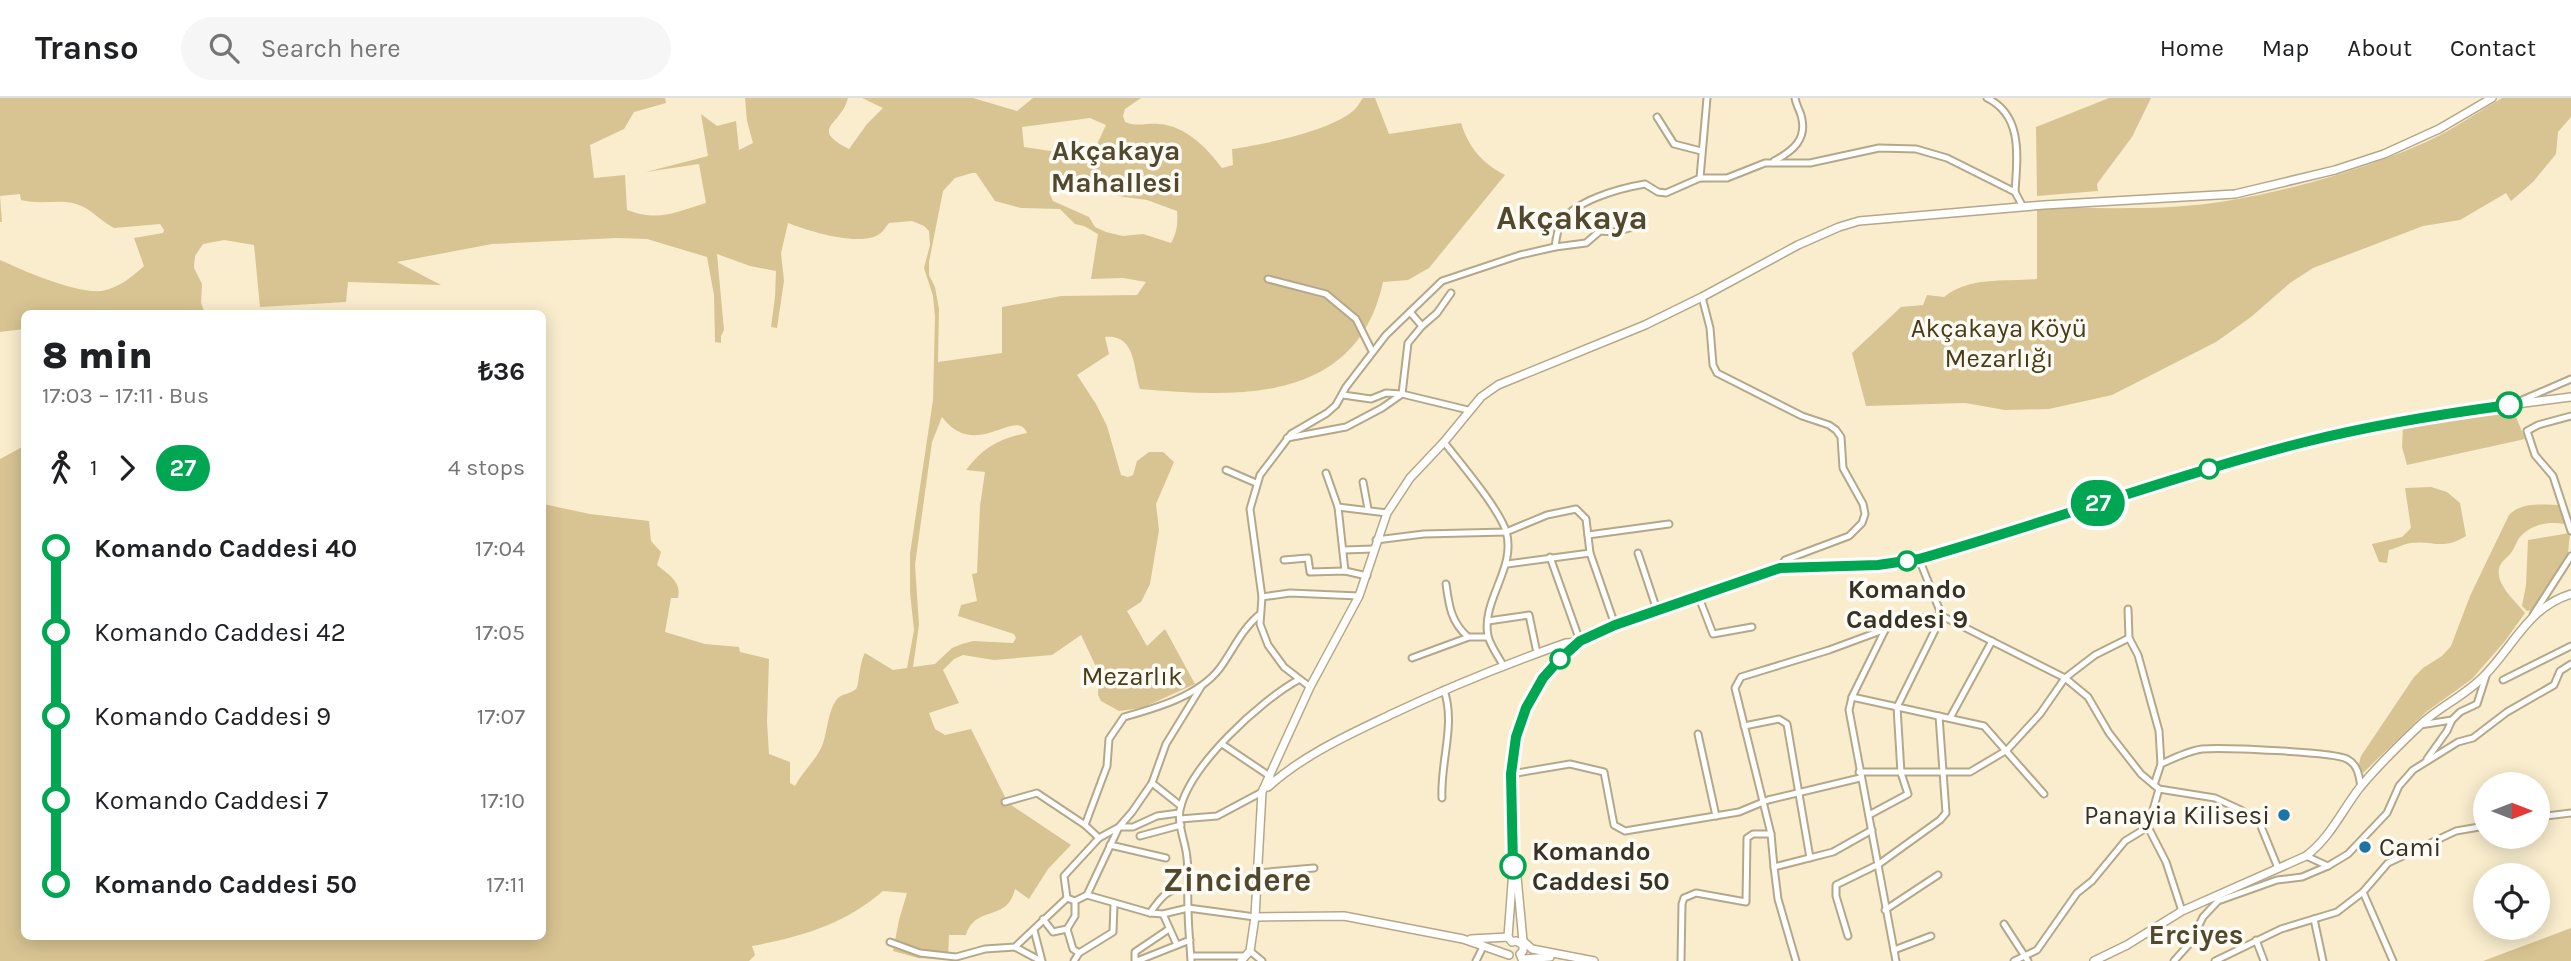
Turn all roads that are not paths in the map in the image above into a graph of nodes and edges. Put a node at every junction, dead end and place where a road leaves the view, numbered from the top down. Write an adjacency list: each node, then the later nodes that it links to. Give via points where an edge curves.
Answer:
1 (1707, 98): 7 (street)
2 (1795, 98): 6 (street, via 1803,127)
3 (1987, 98): 11 (street, via 2003,109 2014,128)
4 (2492, 98): 12 (street, via 2384,154 2235,194)
5 (1657, 117): 7 (street, via 1674,144)
6 (1794, 150): 8 (street); 9 (street)
7 (1702, 151): 10 (street)
8 (1771, 163): 9 (street); 10 (street, via 1727,178)
9 (1795, 163): 11 (street, via 1879,148 1916,149 1947,158)
10 (1700, 178): 14 (street, via 1666,193 1645,184 1581,205 1561,223)
11 (2015, 192): 12 (street)
12 (2023, 207): 17 (street, via 1858,221 1798,245)
13 (1644, 224): 14 (street, via 1600,231 1586,243)
14 (1555, 247): 18 (street, via 1450,276)
15 (1268, 279): 20 (street, via 1326,294 1356,319)
16 (1451, 293): 19 (street)
17 (1702, 297): 26 (street, via 1497,385); 51 (street, via 1717,373 1836,430 1842,442 1843,468 1863,504 1864,519 1853,534 1785,560)
18 (1410, 312): 19 (street); 20 (street)
19 (1422, 326): 22 (street, via 1408,342)
20 (1372, 351): 23 (street)
21 (2571, 379): 25 (street)
22 (1402, 394): 23 (street, via 1371,399); 26 (street); 28 (street, via 1346,427)
23 (1343, 395): 28 (street, via 1332,410)
24 (2571, 397): 25 (street)
25 (2514, 404): 48 (street, via 2306,442)
26 (1468, 410): 29 (street)
27 (2571, 416): 38 (street, via 2527,431 2535,455 2553,476)
28 (1287, 438): 33 (street)
29 (1444, 442): 36 (street, via 1410,478); 39 (street)
30 (1226, 470): 33 (street)
31 (1326, 473): 34 (street)
32 (1363, 482): 35 (street)
33 (1256, 483): 58 (street, via 1250,514)
34 (1338, 507): 35 (street); 43 (street)
35 (1368, 509): 36 (street)
36 (1387, 513): 41 (street)
37 (1669, 524): 40 (street)
38 (2571, 531)
39 (1506, 532): 40 (street, via 1576,509 1586,519); 41 (street); 50 (street)
40 (1588, 535): 44 (street)
41 (1376, 540): 42 (street)
42 (1373, 549): 43 (street); 53 (street)
43 (1343, 550): 52 (street)
44 (1590, 553): 47 (street); 65 (street)
45 (1638, 553): 60 (street)
46 (2571, 556): 62 (street)
47 (1550, 557): 50 (street); 71 (street)
48 (1919, 559): 51 (street); 63 (street)
49 (1284, 560): 52 (street, via 1308,558 1310,572)
50 (1507, 564): 64 (street)
51 (1780, 568): 56 (street)
52 (1345, 572): 53 (street)
53 (1367, 576): 57 (street)
54 (1446, 584): 68 (street, via 1452,619)
55 (2571, 593): 62 (street)
56 (1698, 595): 60 (street); 66 (street, via 1713,634)
57 (1359, 596): 58 (street, via 1290,593); 83 (street)
58 (1262, 597): 61 (street)
59 (2128, 609): 70 (street)
60 (1657, 610): 65 (street)
61 (1259, 615): 80 (street, via 1268,645); 82 (street)
62 (2533, 615): 78 (street)
63 (1942, 616): 67 (street, via 1889,622); 72 (street); 86 (street)
64 (1488, 621): 69 (street); 74 (street, via 1529,615)
65 (1615, 625): 71 (street)
66 (1752, 627)
67 (1886, 629): 85 (street); 91 (street, via 1741,677 1735,688)
68 (1469, 637): 69 (street); 75 (street)
69 (1488, 637): 77 (street)
70 (2129, 638): 79 (street, via 2095,655); 97 (street, via 2138,654 2159,731)
71 (1580, 641): 74 (street); 95 (street, via 1543,678 1526,708)
72 (1992, 641): 79 (street); 88 (street)
73 (2571, 646): 81 (street)
74 (1537, 653): 77 (street)
75 (1412, 658)
76 (2571, 664): 96 (street, via 2560,671 2554,685 2473,738)
77 (1503, 665): 84 (street)
78 (2486, 674): 89 (street, via 2477,704); 90 (street, via 2467,693)
79 (2065, 678): 94 (street, via 2040,715); 105 (street, via 2088,697 2109,733)
80 (1298, 680): 83 (street); 93 (street, via 1247,718)
81 (2503, 680)
82 (1201, 687): 104 (street, via 1166,744); 118 (street, via 1124,717 1109,739 1107,766)
83 (1310, 687): 103 (street)
84 (1444, 690): 107 (street, via 1353,732 1281,775); 110 (street, via 1450,716)
85 (1852, 697): 86 (street); 102 (street, via 1849,710)
86 (1896, 707): 87 (street); 99 (street)
87 (1939, 716): 88 (street); 100 (street)
88 (1950, 718): 94 (street, via 1984,726)
89 (2452, 720): 90 (street); 96 (street)
90 (2419, 725): 106 (street)
91 (1744, 726): 108 (street, via 1780,719 1786,722); 112 (street)
92 (1698, 734): 116 (street)
93 (1222, 744): 103 (street); 115 (street, via 1195,779)
94 (2007, 750): 100 (street, via 1970,772); 109 (street)
95 (1513, 761): 98 (street); 101 (street)
96 (2425, 761): 132 (street, via 2399,786 2387,813 2348,854)
97 (2161, 764): 105 (street); 106 (street, via 2199,749 2326,754 2346,758 2357,768)
98 (1531, 770): 101 (street); 116 (street, via 1570,764 1604,772 1614,825 1621,830)
99 (1901, 773): 100 (street); 102 (street); 114 (street, via 1908,794)
100 (1942, 773): 131 (street, via 1944,817)
101 (1511, 774): 127 (street)
102 (1859, 775): 108 (street); 114 (street)
103 (1271, 777): 107 (street)
104 (1152, 783): 115 (street); 119 (street)
105 (2157, 787): 120 (street); 135 (street, via 2215,798 2241,810 2260,824)
106 (2361, 787): 128 (street, via 2338,822)
107 (1262, 792): 115 (street, via 1217,816); 136 (street)
108 (1797, 794): 112 (street); 130 (street)
109 (2044, 794)
110 (1442, 798)
111 (1005, 802): 118 (street, via 1037,793)
112 (1763, 802): 116 (street); 123 (street)
113 (2571, 813): 117 (street)
114 (1869, 815): 122 (street)
115 (1180, 816): 119 (street, via 1157,816 1133,827); 124 (street); 138 (street)
116 (1716, 816)
117 (2550, 816)
118 (1086, 825): 125 (street)
119 (1119, 827): 125 (street); 126 (street)
120 (2148, 827): 147 (street, via 2166,862); 176 (street, via 2125,841 2077,893)
121 (2473, 828): 139 (street, via 2456,831 2388,863)
122 (1872, 830): 130 (street, via 1833,852); 131 (street)
123 (1771, 834): 134 (street); 185 (street, via 1751,835 1747,841 1746,902 1696,893 1684,898)
124 (1140, 836)
125 (1099, 838): 141 (street, via 1064,876)
126 (1110, 845): 129 (street); 140 (street)
127 (1514, 845): 161 (street); 164 (street)
128 (2306, 856): 132 (street); 135 (street)
129 (1166, 858)
130 (1810, 858): 134 (street)
131 (1879, 864): 146 (street); 157 (street, via 1836,885)
132 (2328, 866): 142 (street)
133 (1314, 867): 136 (street)
134 (1774, 867): 186 (street)
135 (2278, 868): 142 (street)
136 (1257, 873): 150 (street)
137 (1938, 875): 146 (street)
138 (1188, 888): 145 (street); 148 (street, via 1173,888)
139 (2363, 892): 152 (street, via 2337,912); 194 (street)
140 (1087, 895): 143 (street); 144 (street)
141 (1067, 898): 143 (street); 151 (street)
142 (2218, 898): 147 (street); 190 (street)
143 (1075, 901): 154 (street, via 1075,916)
144 (1114, 904): 148 (street); 170 (street, via 1113,932)
145 (1188, 908): 149 (street); 150 (street); 160 (street)
146 (1885, 910): 168 (street)
147 (2182, 911): 189 (street)
148 (1150, 913): 149 (street)
149 (1163, 914): 155 (street)
150 (1255, 917): 159 (street, via 1344,916); 171 (street)
151 (1043, 919): 154 (street, via 1053,932); 156 (street)
152 (2314, 919): 162 (street); 193 (street)
153 (2004, 924): 176 (street)
154 (1067, 929): 170 (street, via 1073,950)
155 (1169, 929): 165 (street); 181 (street, via 1135,953)
156 (1034, 930): 167 (street); 179 (street)
157 (1847, 936)
158 (1931, 936): 168 (street)
159 (1463, 939): 161 (street); 166 (street)
160 (1190, 940): 165 (street); 175 (street)
161 (1510, 940): 164 (street); 172 (street)
162 (2256, 940): 191 (street); 192 (street)
163 (890, 942): 167 (street, via 920,953 956,957)
164 (1523, 942): 173 (street); 174 (street)
165 (1177, 945): 181 (street)
166 (1485, 945): 172 (street); 183 (street)
167 (1015, 947): 169 (street)
168 (1894, 950): 187 (street)
169 (1026, 953): 178 (street); 179 (street)
170 (1079, 953): 180 (street)
171 (1245, 956): 175 (street); 182 (street)
172 (1510, 956): 174 (street)
173 (1558, 956): 174 (street); 177 (street)
174 (1522, 958)
175 (1191, 959)
176 (2027, 959): 188 (street)
177 (1573, 960): 184 (street)
178 (1025, 961)
179 (1042, 961)
180 (1074, 961)
181 (1136, 961)
182 (1262, 961)
183 (1476, 961)
184 (1593, 961)
185 (1681, 961)
186 (1796, 961)
187 (1896, 961)
188 (2014, 961)
189 (2094, 961)
190 (2174, 961)
191 (2215, 961)
192 (2264, 961)
193 (2323, 961)
194 (2392, 961)

